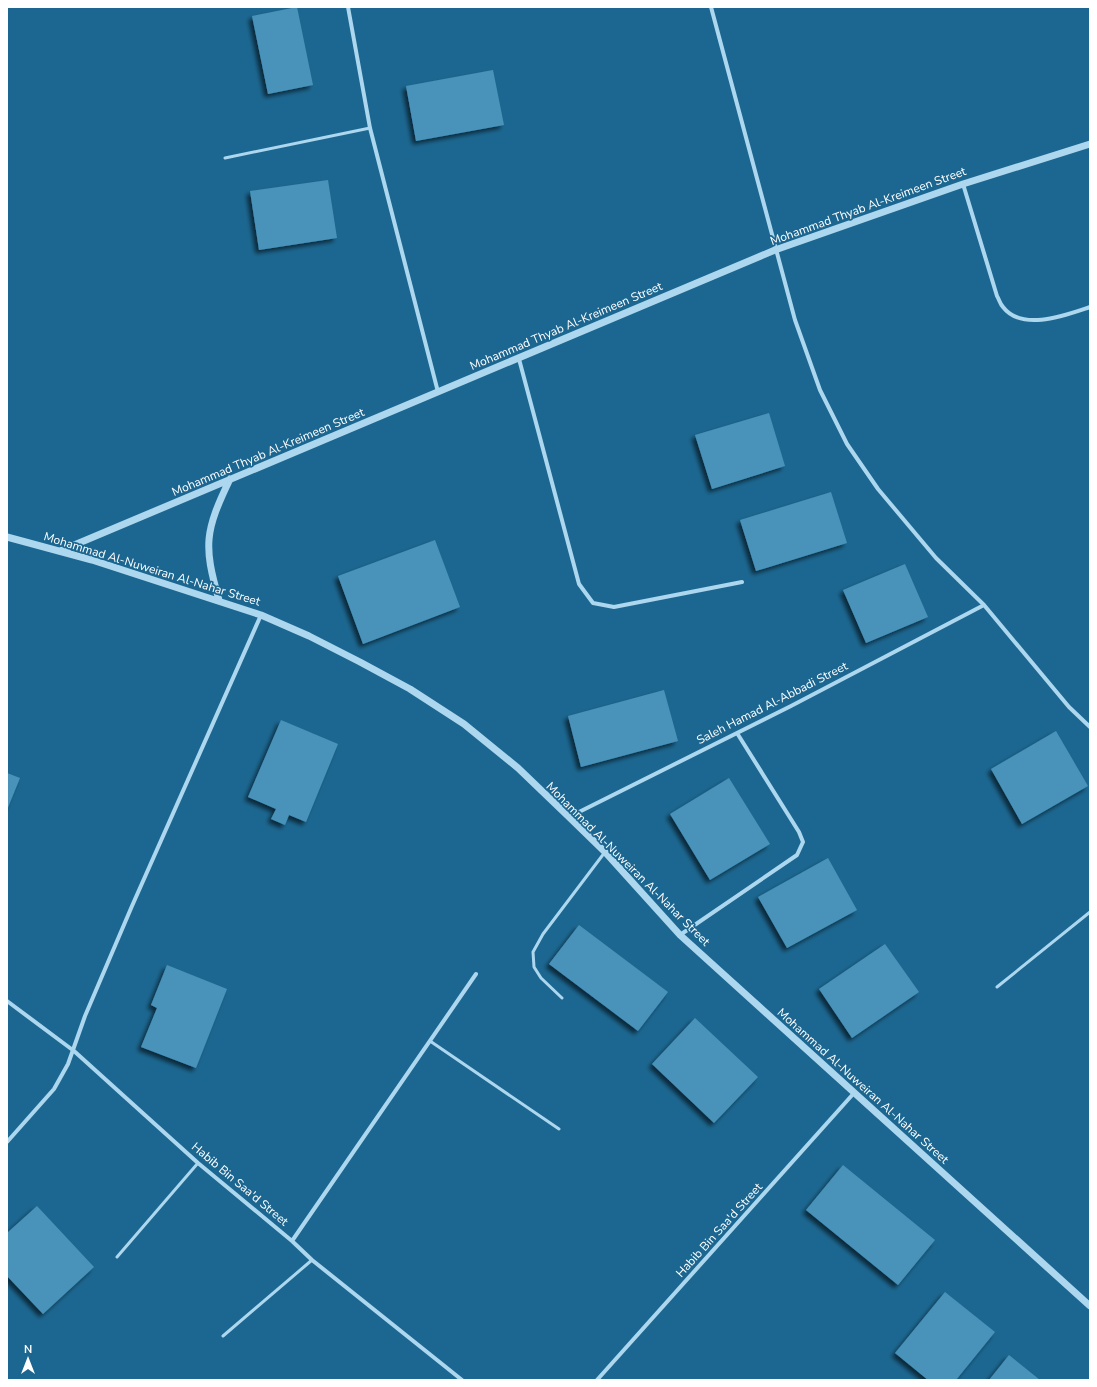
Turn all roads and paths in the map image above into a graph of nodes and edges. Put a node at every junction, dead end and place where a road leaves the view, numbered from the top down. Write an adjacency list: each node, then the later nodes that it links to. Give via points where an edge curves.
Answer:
1 (348, 7): 3 (street)
2 (711, 7): 7 (street)
3 (370, 128): 5 (lane); 10 (street)
4 (1090, 144): 6 (street, Mohammad Thyab Al-Kreimeen Street)
5 (225, 158)
6 (962, 184): 7 (street, Mohammad Thyab Al-Kreimeen Street); 8 (street, via 997,296 1003,307 1014,316 1038,321)
7 (775, 250): 9 (street, Mohammad Thyab Al-Kreimeen Street); 16 (street, via 795,320 820,390 847,444 878,489 936,558)
8 (1090, 307)
9 (519, 358): 10 (street, Mohammad Thyab Al-Kreimeen Street); 14 (street, via 579,584 593,603 614,607)
10 (438, 392): 11 (street, Mohammad Thyab Al-Kreimeen Street)
11 (230, 480): 13 (street, Mohammad Thyab Al-Kreimeen Street); 15 (street, via 210,525 208,545 210,569)
12 (7, 537): 13 (street, Mohammad Al-Nuweiran Al-Nahar Street)
13 (60, 551): 15 (street, Mohammad Al-Nuweiran Al-Nahar Street)
14 (742, 582)
15 (219, 600): 17 (street, Mohammad Al-Nuweiran Al-Nahar Street)
16 (984, 605): 18 (street, via 1069,707); 19 (street, Saleh Hamad Al-Abbadi Street)
17 (261, 615): 20 (street, Mohammad Al-Nuweiran Al-Nahar Street, via 360,662 410,689 464,724 518,768); 29 (street, via 132,906)
18 (1090, 727)
19 (737, 733): 20 (street, Saleh Hamad Al-Abbadi Street); 23 (street, via 803,842 798,855)
20 (569, 817): 21 (street, Mohammad Al-Nuweiran Al-Nahar Street)
21 (605, 852): 23 (street, Mohammad Al-Nuweiran Al-Nahar Street); 26 (lane, via 543,934 533,952 534,967 541,978)
22 (1090, 912): 25 (lane)
23 (680, 935): 30 (street, Mohammad Al-Nuweiran Al-Nahar Street)
24 (476, 974): 28 (street)
25 (997, 986)
26 (562, 998)
27 (7, 1001): 29 (street, Habib Bin Saa'd Street)
28 (430, 1041): 31 (lane); 34 (street)
29 (74, 1051): 32 (street, via 54,1088); 33 (street, Habib Bin Saa'd Street)
30 (854, 1093): 37 (street, Mohammad Al-Nuweiran Al-Nahar Street); 40 (street, Habib Bin Saa'd Street)
31 (559, 1129)
32 (7, 1142)
33 (198, 1163): 34 (street, Habib Bin Saa'd Street); 35 (lane)
34 (292, 1241): 36 (street, Habib Bin Saa'd Street)
35 (117, 1257)
36 (312, 1260): 38 (lane); 39 (street, Habib Bin Saa'd Street)
37 (1090, 1306)
38 (223, 1336)
39 (462, 1380)
40 (597, 1380)

